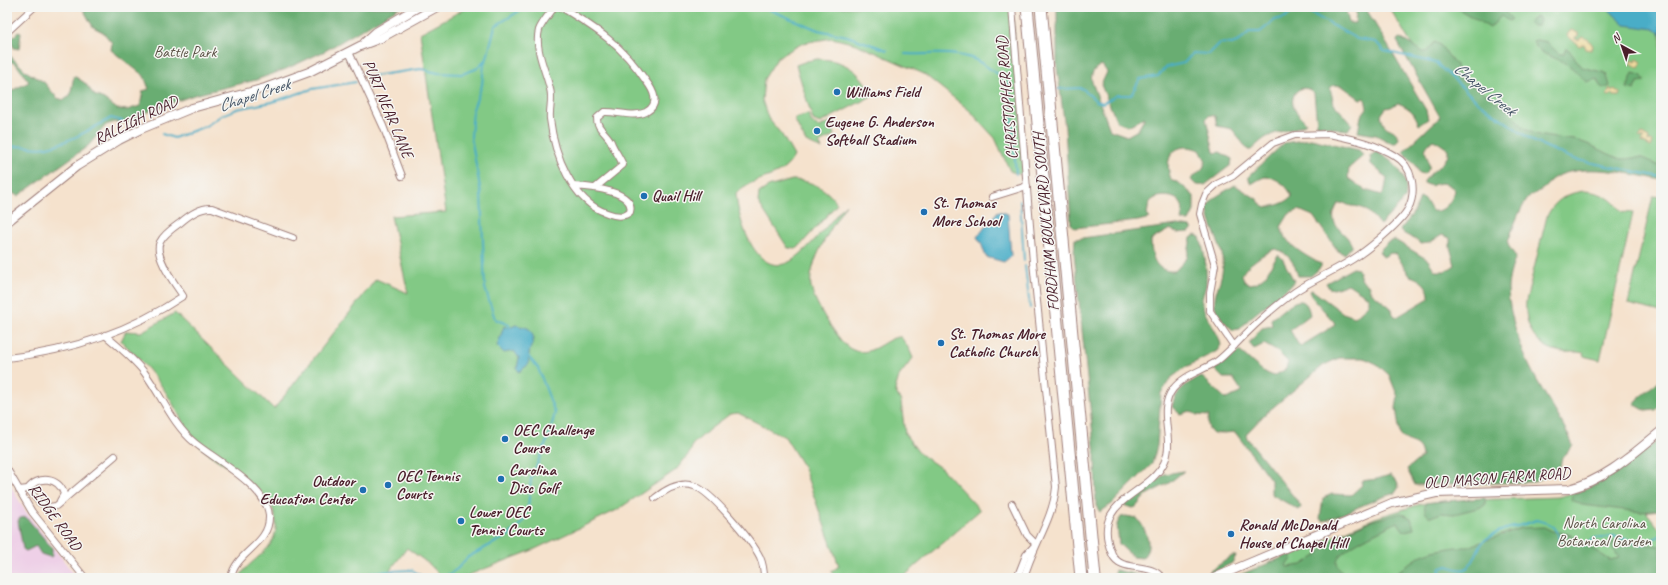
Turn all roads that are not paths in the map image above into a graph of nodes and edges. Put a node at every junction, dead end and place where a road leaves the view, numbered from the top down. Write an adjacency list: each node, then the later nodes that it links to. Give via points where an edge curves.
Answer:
1 (34, 7): 10 (street)
2 (418, 7): 11 (main road, RALEIGH ROAD, via 376,32)
3 (437, 7): 11 (main road, RALEIGH ROAD, via 381,38)
4 (554, 7): 15 (street, via 539,30 538,46 551,91 550,118 554,142)
5 (561, 7): 17 (street, via 597,29 628,55 655,97 654,104 644,113 604,112 597,118 598,126 611,142 623,165)
6 (1012, 7): 16 (street, CHRISTOPHER ROAD)
7 (1027, 7): 38 (highway, FORDHAM BOULEVARD SOUTH)
8 (1041, 7): 13 (highway, FORDHAM BOULEVARD SOUTH)
9 (1048, 7): 13 (highway)
10 (7, 32)
11 (360, 46): 12 (main road, RALEIGH ROAD)
12 (349, 52): 14 (street, PURT NEAR LANE, via 383,126); 19 (main road, RALEIGH ROAD, via 283,83 192,108 141,129 77,166)
13 (1047, 58): 39 (highway, FORDHAM BOULEVARD SOUTH)
14 (402, 176)
15 (574, 186): 17 (street); 17 (street, via 589,204 600,211 622,216 630,212 630,205 624,197)
16 (1027, 186): 18 (street); 32 (street, CHRISTOPHER ROAD, via 1056,488 1052,510)
17 (595, 188)
18 (992, 197)
19 (7, 222)
20 (294, 238): 21 (street, via 212,208 200,209 166,234 157,248 158,255 183,296 153,315)
21 (105, 335): 23 (street, via 45,352); 34 (street, via 125,351 145,373 186,435 254,488 266,502 269,514 265,532 255,546 237,562)
22 (1234, 346): 22 (street, via 1281,301 1360,254 1385,234 1408,210 1413,193 1412,178 1406,165 1396,156 1370,143 1328,134 1295,135 1273,143 1233,176 1210,189 1200,214 1215,266 1209,298 1210,311); 40 (street, via 1215,362 1182,380 1173,389 1166,403 1167,454 1164,463 1159,471 1114,509 1109,521 1108,540 1116,559 1130,566 1150,568)
23 (7, 358)
24 (1661, 431): 41 (main road, OLD MASON FARM ROAD, via 1616,467 1593,481 1569,489 1436,494 1392,503)
25 (115, 456): 31 (street)
26 (7, 469): 28 (street, RIDGE ROAD)
27 (28, 489): 28 (street); 31 (street, via 44,505); 31 (street, via 34,483 47,480 60,484 64,494)
28 (19, 490): 33 (street, RIDGE ROAD, via 32,512)
29 (655, 498): 35 (street, via 676,486 693,485 701,489 744,534 759,556 764,568)
30 (1012, 504): 32 (street, via 1027,534)
31 (56, 506)
32 (1036, 544): 36 (street, via 1026,555); 37 (street)
33 (85, 578)
34 (231, 578)
35 (764, 578)
36 (1017, 578)
37 (1024, 578)
38 (1081, 578)
39 (1096, 578)
40 (1162, 578)
41 (1214, 578)

